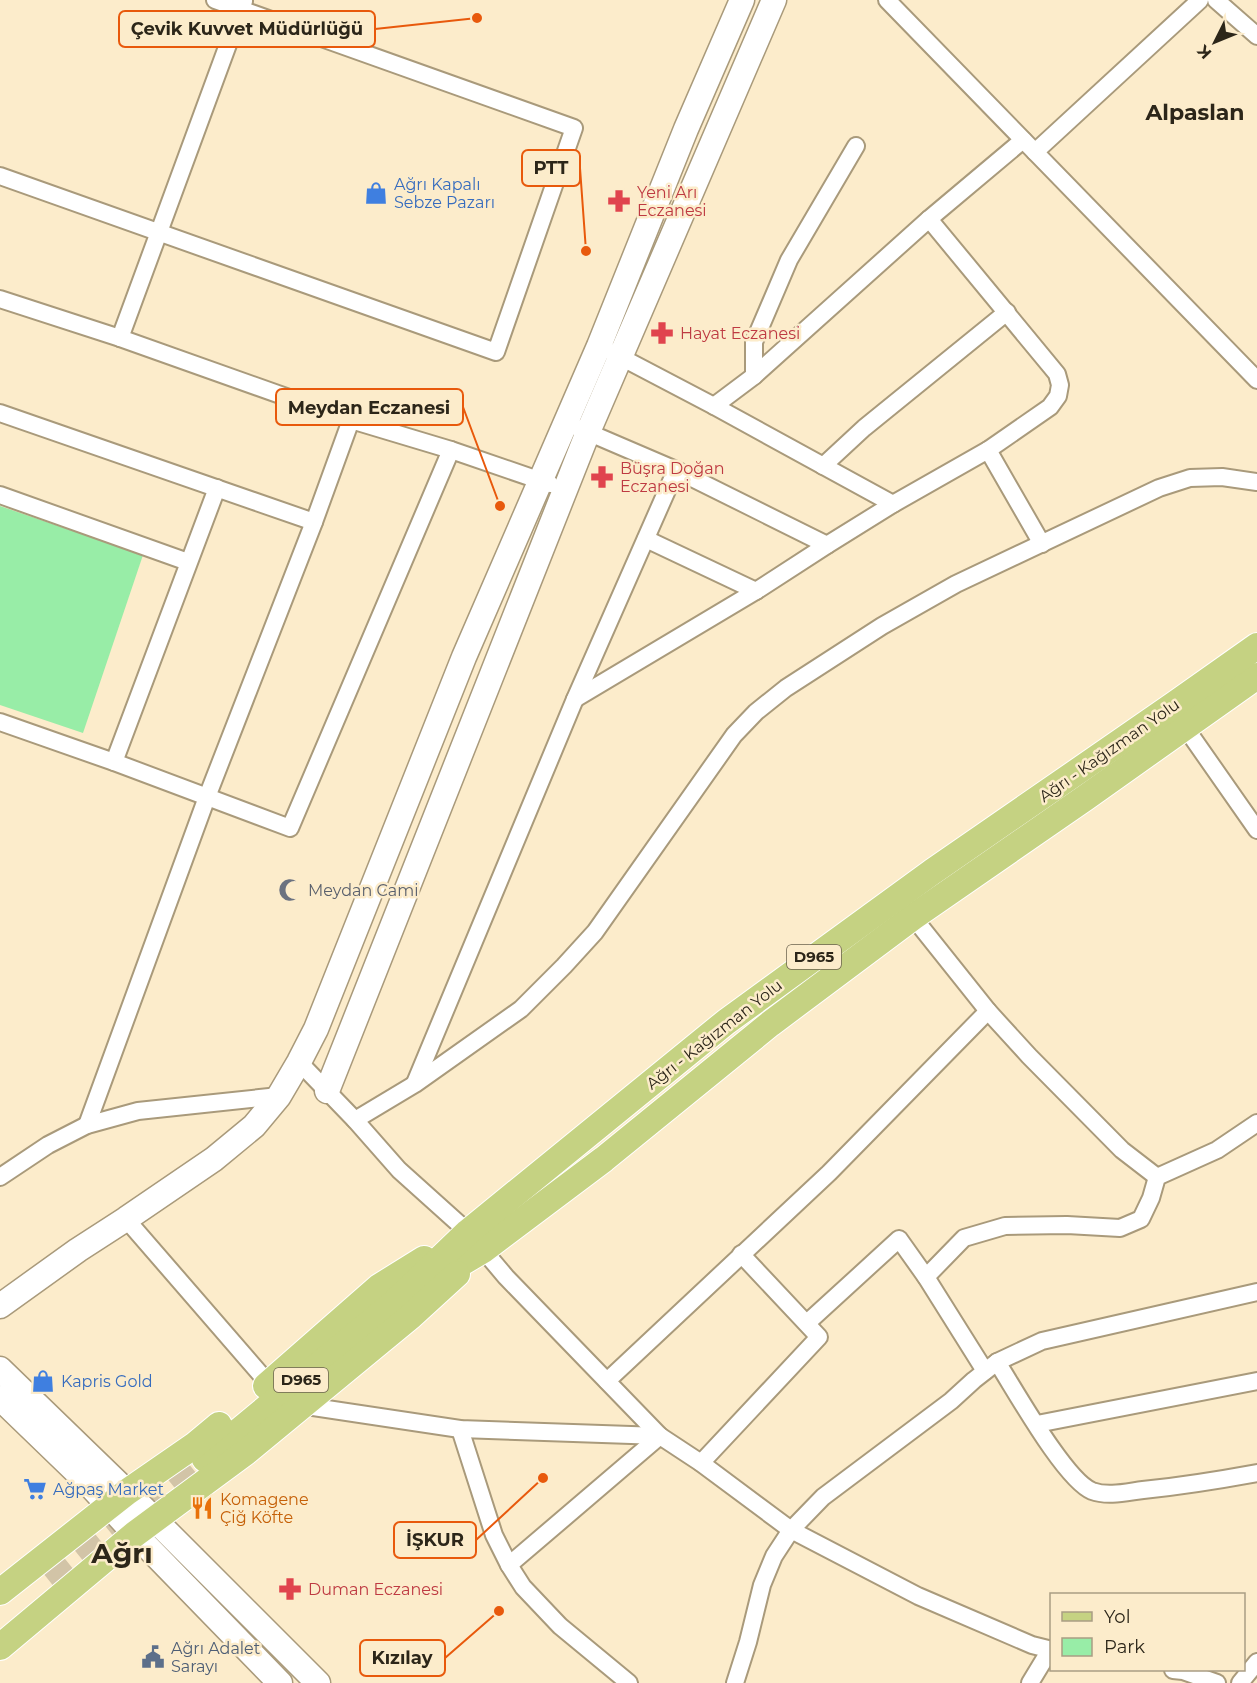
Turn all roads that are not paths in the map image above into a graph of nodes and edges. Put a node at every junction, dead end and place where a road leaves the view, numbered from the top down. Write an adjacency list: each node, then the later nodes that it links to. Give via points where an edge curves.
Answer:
1 (215, 0): 7 (street)
2 (742, 0): 18 (street, via 686,129)
3 (774, 0): 18 (street)
4 (887, 0): 9 (street)
5 (1200, 0): 11 (street)
6 (1216, 0): 8 (street)
7 (242, 5): 14 (street); 14 (street, via 574,128 496,352)
8 (1257, 36)
9 (1023, 140): 11 (street); 13 (street)
10 (856, 146): 19 (street, via 789,260 754,342)
11 (1035, 152): 20 (street)
12 (0, 176): 14 (street)
13 (929, 219): 16 (street); 19 (street)
14 (159, 232): 17 (street)
15 (0, 299): 17 (street)
16 (1007, 312): 27 (street, via 1051,365 1060,385 1050,407); 28 (street)
17 (120, 338): 23 (street)
18 (610, 352): 21 (street); 24 (street); 25 (street)
19 (754, 376): 21 (street)
20 (1257, 380)
21 (714, 406): 28 (street)
22 (0, 413): 32 (street)
23 (351, 420): 26 (street); 36 (street)
24 (566, 423): 25 (street); 30 (street)
25 (588, 432): 29 (street); 33 (street)
26 (452, 450): 30 (street); 48 (street, via 290,828)
27 (988, 450): 35 (street); 38 (street)
28 (823, 466): 35 (street)
29 (676, 470): 37 (street); 39 (street)
30 (541, 481): 33 (street); 52 (street, via 464,657 316,1029)
31 (1257, 482): 38 (street, via 1190,478 1159,488)
32 (217, 488): 36 (street); 40 (street)
33 (566, 489): 54 (street)
34 (0, 495): 40 (street)
35 (893, 504): 39 (street)
36 (314, 522): 48 (street)
37 (646, 539): 41 (street); 44 (street)
38 (1042, 544): 53 (street, via 956,584 882,626 756,712 734,735 595,932 564,966 521,1009)
39 (827, 545): 41 (street)
40 (188, 562): 47 (street)
41 (756, 591): 44 (street)
42 (1257, 646): 62 (main road, Ağrı - Kağızman Yolu / D965, via 932,872 726,1022)
43 (1257, 676): 46 (main road, Ağrı - Kağızman Yolu / D965)
44 (575, 699): 53 (street)
45 (0, 722): 47 (street)
46 (1185, 727): 49 (street); 50 (main road, Ağrı - Kağızman Yolu / D965)
47 (114, 762): 48 (street)
48 (207, 797): 58 (street)
49 (1257, 830)
50 (913, 917): 51 (street); 62 (main road, Ağrı - Kağızman Yolu / D965, via 770,1024 604,1159)
51 (988, 1011): 60 (street, via 1122,1150); 63 (street, via 829,1173)
52 (299, 1062): 54 (street); 55 (street)
53 (415, 1084): 56 (street)
54 (327, 1091): 56 (street)
55 (279, 1096): 58 (street, via 138,1112); 61 (street, via 254,1126 214,1159)
56 (356, 1120): 62 (street, via 399,1170)
57 (1257, 1123): 60 (street, via 1217,1150)
58 (87, 1125): 59 (street)
59 (0, 1177)
60 (1157, 1177): 64 (street, via 1141,1219 1120,1228 1005,1226 964,1238)
61 (126, 1219): 66 (street); 72 (street)
62 (476, 1241): 70 (street); 72 (main road, via 379,1287); 74 (main road, via 411,1316); 78 (main road, Ağrı - Kağızman Yolu / D965, via 396,1301)
63 (741, 1254): 67 (street); 70 (street)
64 (926, 1277): 67 (street, via 898,1239); 68 (street)
65 (1257, 1292): 68 (street, via 1042,1341)
66 (0, 1306)
67 (807, 1323): 79 (street, via 819,1337)
68 (991, 1366): 75 (street); 83 (street, via 951,1401 823,1497)
69 (0, 1369): 81 (street)
70 (607, 1381): 77 (street)
71 (1257, 1381): 75 (street)
72 (269, 1384): 81 (main road, via 195,1445)
73 (0, 1398): 81 (street, via 86,1481)
74 (300, 1405): 76 (street); 82 (main road, via 246,1452)
75 (1037, 1424): 80 (street, via 1056,1455 1091,1491 1109,1494)
76 (460, 1429): 77 (street); 84 (street)
77 (660, 1436): 79 (street); 84 (street)
78 (205, 1459)
79 (701, 1463): 83 (street)
80 (1257, 1473)
81 (118, 1499): 82 (street); 86 (main road)
82 (145, 1527): 88 (main road); 93 (street); 94 (street)
83 (791, 1530): 89 (street, via 918,1596); 96 (street, via 762,1585)
84 (509, 1566): 95 (street, via 560,1626)
85 (51, 1583): 87 (main road)
86 (0, 1592)
87 (0, 1625)
88 (0, 1647)
89 (1050, 1650)
90 (1050, 1652): 97 (street)
91 (1257, 1662): 99 (street)
92 (1183, 1671): 98 (street)
93 (279, 1683)
94 (318, 1683)
95 (629, 1683)
96 (735, 1683)
97 (1030, 1683)
98 (1217, 1683)
99 (1240, 1683)

